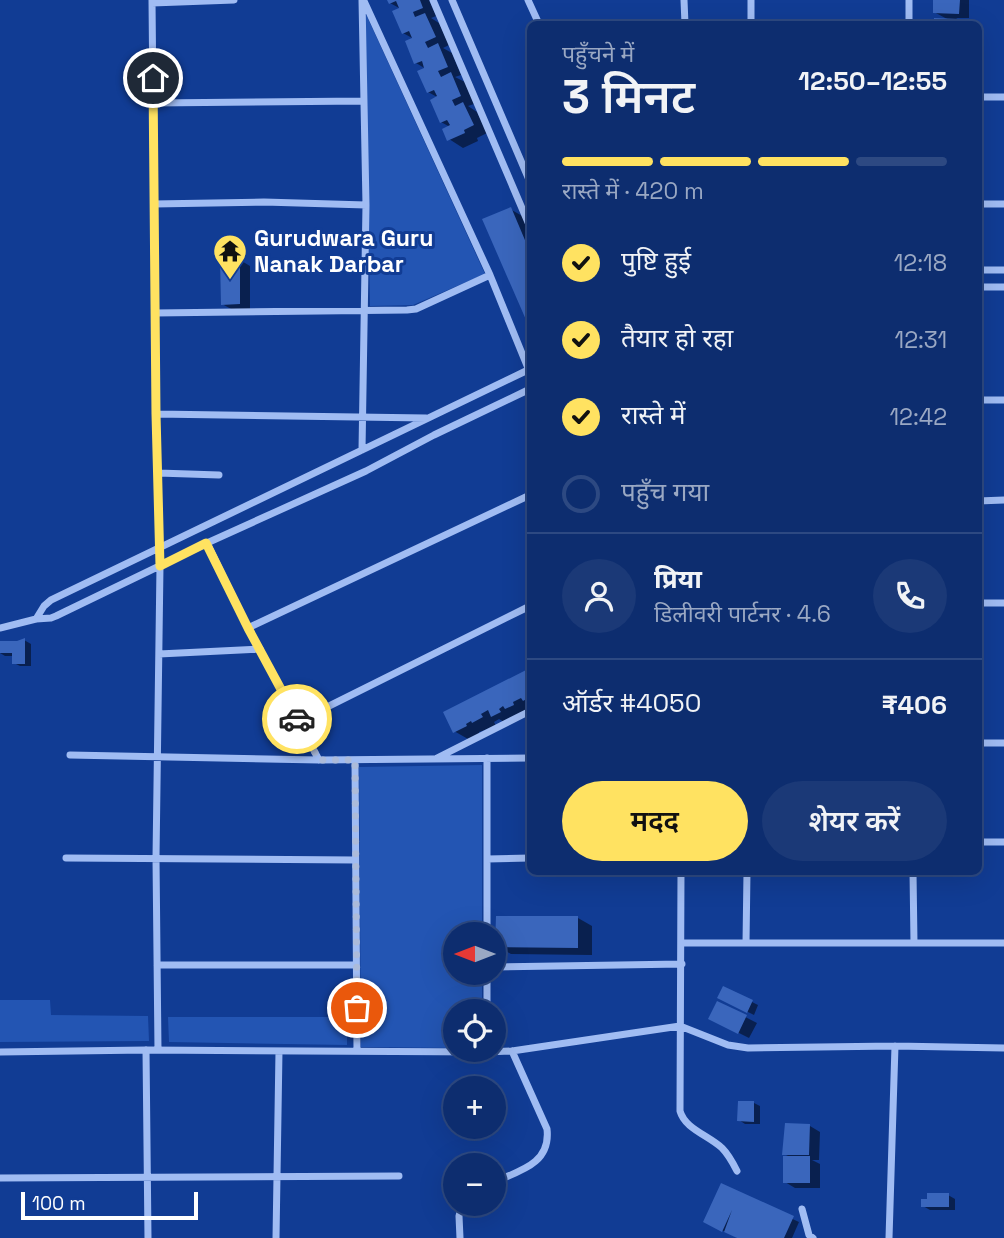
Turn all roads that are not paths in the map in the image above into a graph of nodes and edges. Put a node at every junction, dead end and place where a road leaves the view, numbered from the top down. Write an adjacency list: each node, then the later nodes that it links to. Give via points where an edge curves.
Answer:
1 (234, 0): 9 (street)
2 (363, 0): 17 (street); 27 (street)
3 (433, 0): 24 (street)
4 (452, 0): 19 (street)
5 (538, 0): 10 (street)
6 (684, 0): 12 (street)
7 (751, 0): 13 (street)
8 (909, 0): 14 (street)
9 (152, 1): 18 (street)
10 (529, 2): 11 (street)
11 (538, 21)
12 (685, 21)
13 (751, 21)
14 (909, 21)
15 (982, 97): 16 (street)
16 (1004, 97)
17 (364, 102): 18 (street); 23 (street)
18 (153, 103): 20 (street)
19 (527, 175)
20 (154, 204): 23 (street); 31 (street)
21 (982, 204): 22 (street)
22 (1004, 204)
23 (366, 205): 30 (street)
24 (527, 221)
25 (982, 270): 26 (street)
26 (1004, 270)
27 (489, 275): 30 (street, via 416,309); 32 (street)
28 (982, 287): 29 (street)
29 (1004, 287)
30 (365, 310): 31 (street); 38 (street)
31 (155, 313): 37 (street)
32 (527, 364)
33 (527, 372): 39 (street)
34 (527, 390): 46 (street, via 366,471)
35 (982, 400): 36 (street)
36 (1004, 400)
37 (156, 414): 38 (street); 41 (street)
38 (363, 416): 39 (street); 40 (street)
39 (426, 418): 40 (street)
40 (362, 450): 47 (street)
41 (158, 473): 42 (street); 47 (street)
42 (219, 475)
43 (527, 496): 54 (street)
44 (982, 500): 45 (street)
45 (1004, 500)
46 (206, 543): 48 (street); 54 (street)
47 (159, 547): 48 (street); 52 (street, via 51,600)
48 (160, 566): 52 (street, via 56,616); 56 (street)
49 (982, 603): 50 (street)
50 (1004, 604)
51 (527, 608): 58 (street)
52 (36, 619): 53 (street)
53 (0, 628)
54 (248, 628): 55 (street)
55 (260, 649): 56 (street); 58 (street)
56 (159, 654): 62 (street)
57 (527, 712): 65 (street)
58 (299, 722): 66 (street)
59 (982, 743): 60 (street)
60 (1004, 743)
61 (70, 754): 62 (street)
62 (158, 755): 66 (street); 71 (street)
63 (487, 758): 64 (street); 65 (street); 73 (street)
64 (527, 758)
65 (436, 759): 67 (street)
66 (319, 760): 67 (street)
67 (355, 760): 74 (street)
68 (982, 842): 69 (street)
69 (1004, 842)
70 (66, 858): 71 (street)
71 (156, 858): 74 (street); 84 (street)
72 (527, 858): 73 (street)
73 (487, 859): 78 (street)
74 (355, 860): 85 (street)
75 (681, 875): 79 (street)
76 (747, 875): 80 (street)
77 (913, 875): 81 (street)
78 (487, 922)
79 (682, 943): 80 (street); 83 (street)
80 (746, 943): 81 (street)
81 (914, 943): 82 (street)
82 (1004, 943)
83 (682, 964): 86 (street); 87 (street)
84 (157, 965): 85 (street); 91 (street)
85 (356, 965): 93 (street)
86 (506, 967)
87 (680, 1026): 88 (street, via 738,1047); 96 (street); 98 (street, via 682,1118 720,1146)
88 (895, 1046): 89 (street); 110 (street)
89 (1004, 1048)
90 (146, 1050): 91 (street); 97 (street); 102 (street)
91 (158, 1050): 92 (street)
92 (279, 1051): 93 (street); 103 (street)
93 (358, 1051): 94 (street)
94 (443, 1051)
95 (506, 1051): 96 (street)
96 (512, 1051): 100 (street, via 548,1139 537,1160)
97 (0, 1052)
98 (737, 1171)
99 (399, 1176): 103 (street)
100 (506, 1177)
101 (0, 1178): 102 (street)
102 (147, 1178): 103 (street); 106 (street)
103 (276, 1178): 107 (street)
104 (802, 1209): 109 (street)
105 (460, 1216): 108 (street)
106 (148, 1238)
107 (276, 1238)
108 (460, 1238)
109 (813, 1238)
110 (889, 1238)

